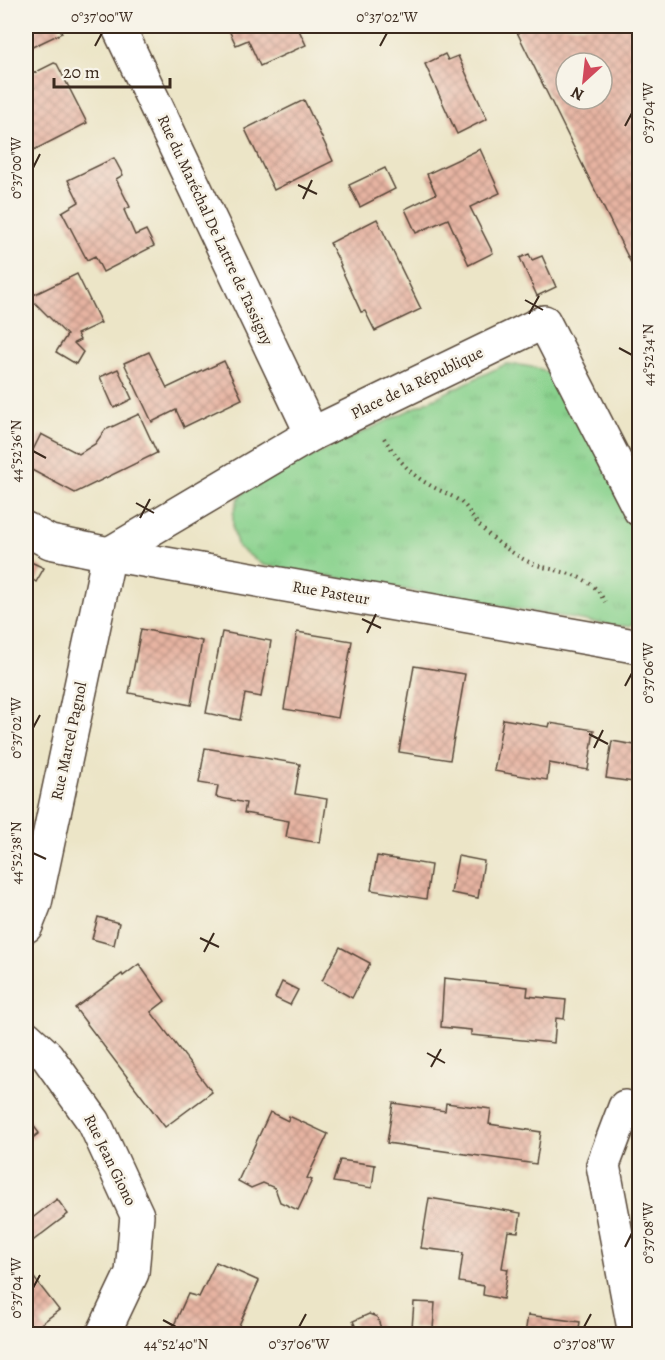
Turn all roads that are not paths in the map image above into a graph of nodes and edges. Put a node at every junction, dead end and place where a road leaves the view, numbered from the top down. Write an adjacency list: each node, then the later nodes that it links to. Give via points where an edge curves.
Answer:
1 (118, 26): 2 (street, Rue du Maréchal De Lattre de Tassigny)
2 (312, 434): 3 (street, Place de la République, via 544,322); 5 (street, Place de la République)
3 (639, 510)
4 (26, 529): 5 (street, Rue Pasteur, via 50,542)
5 (109, 554): 6 (street, Rue Pasteur); 7 (street, Rue Marcel Pagnol, via 35,903)
6 (639, 647)
7 (26, 926)
8 (26, 1037): 10 (street, Rue Jean Giono, via 47,1056 94,1122 137,1215 132,1273)
9 (625, 1107): 11 (street, via 603,1165)
10 (103, 1335)
11 (635, 1335)

